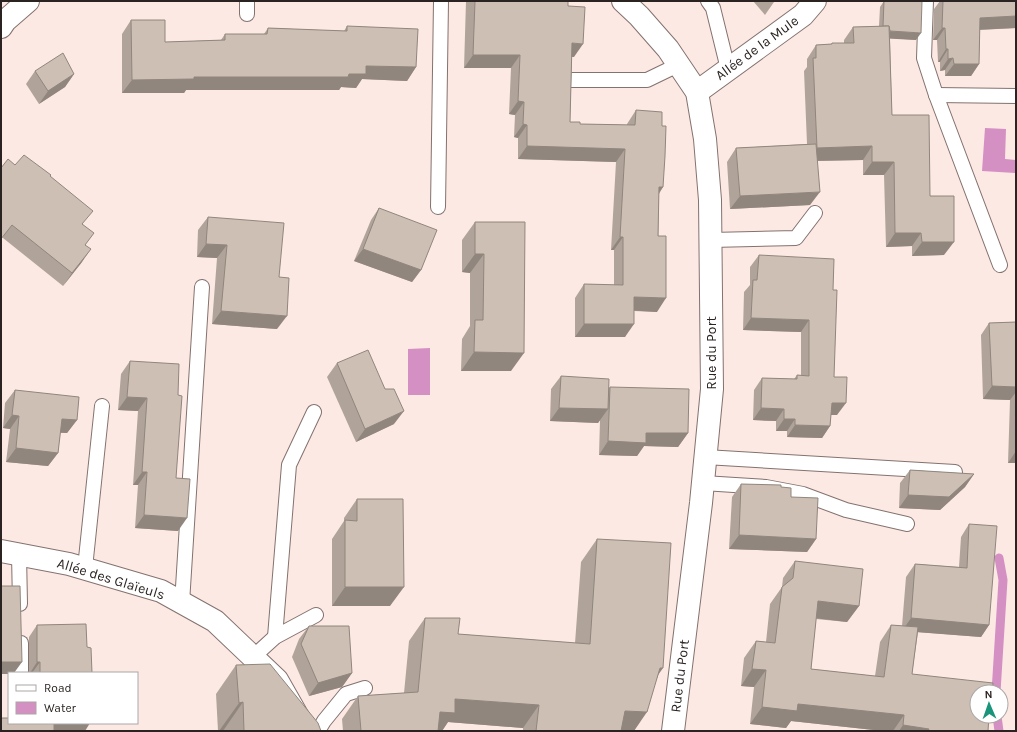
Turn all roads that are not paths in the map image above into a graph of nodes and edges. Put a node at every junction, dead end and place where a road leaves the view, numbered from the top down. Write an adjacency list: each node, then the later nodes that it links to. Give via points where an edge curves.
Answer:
1 (28, 1): 7 (street)
2 (441, 1): 14 (lane)
3 (623, 1): 8 (street, Rue du Port, via 668,49)
4 (708, 1): 9 (lane, via 713,8)
5 (815, 1): 9 (street, Allée de la Mule, via 803,15)
6 (926, 1): 12 (lane, via 924,58)
7 (1, 27)
8 (678, 65): 10 (lane, via 647,80); 11 (street, Rue du Port)
9 (728, 69): 11 (street, Allée de la Mule)
10 (570, 80)
11 (696, 92): 16 (street, Rue du Port, via 705,139)
12 (936, 95): 13 (lane); 17 (lane)
13 (1016, 96)
14 (438, 207)
15 (815, 213): 16 (lane, via 796,238)
16 (711, 240): 21 (street, Rue du Port, via 712,389)
17 (1000, 265)
18 (202, 287): 27 (lane)
19 (102, 406): 26 (lane)
20 (314, 412): 31 (lane, via 289,465)
21 (706, 457): 22 (lane); 23 (street, Rue du Port)
22 (955, 472)
23 (703, 483): 24 (lane, via 766,487 803,494 846,510); 37 (street, Rue du Port)
24 (907, 524)
25 (10, 553): 26 (street, Allée des Glaïeuls); 29 (lane)
26 (85, 568): 27 (street, Allée des Glaïeuls, via 161,591)
27 (182, 603): 32 (street, Allée des Glaïeuls, via 215,621)
28 (316, 615): 31 (lane)
29 (20, 618)
30 (20, 634): 33 (lane)
31 (274, 637): 32 (lane)
32 (253, 657): 35 (street, Allée des Glaïeuls, via 277,680)
33 (21, 672)
34 (365, 688): 36 (lane, via 346,694)
35 (306, 731)
36 (318, 731)
37 (673, 731)

